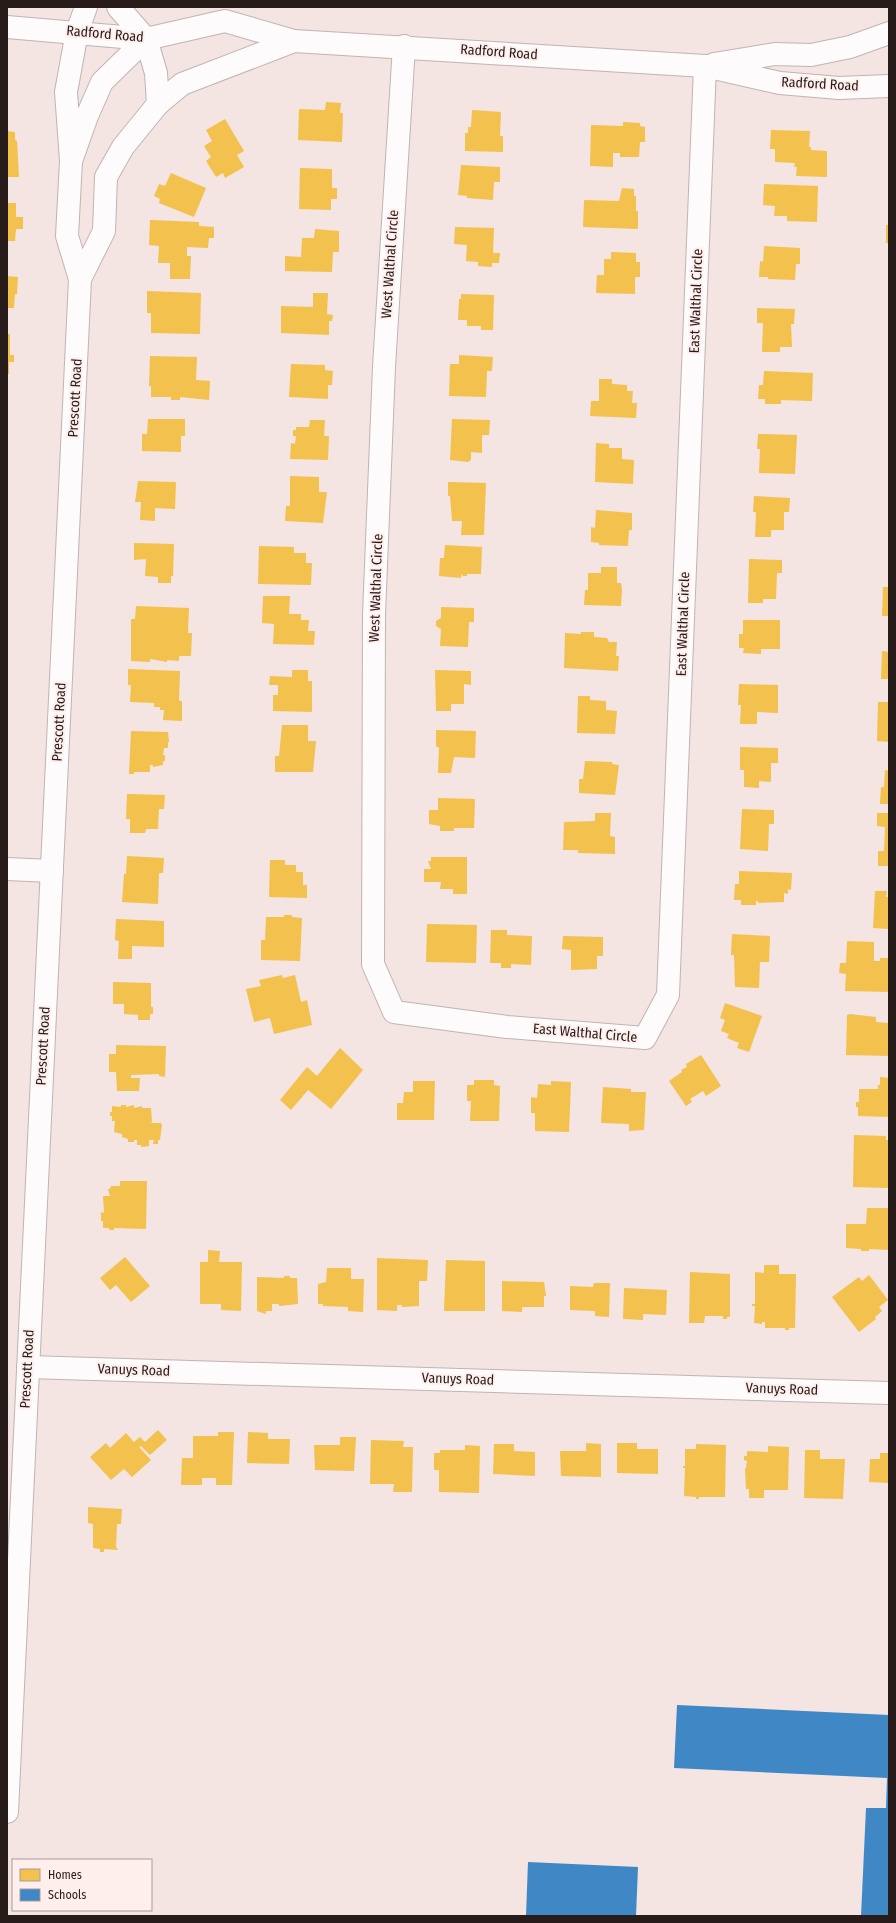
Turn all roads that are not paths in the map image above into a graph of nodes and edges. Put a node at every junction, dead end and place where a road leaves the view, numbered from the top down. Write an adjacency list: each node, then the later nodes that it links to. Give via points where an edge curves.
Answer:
1 (86, 7): 4 (street, Prescott Road)
2 (118, 7): 6 (street)
3 (7, 27): 4 (street, Radford Road)
4 (77, 32): 6 (street, Radford Road); 12 (street, Prescott Road, via 66,92)
5 (889, 33): 9 (street, Radford Road, via 850,47 812,55 775,54)
6 (146, 39): 7 (street, Radford Road, via 225,21); 11 (street, via 156,73); 12 (street, Prescott Road, via 102,82)
7 (294, 41): 8 (street, Radford Road); 11 (street, Radford Road, via 182,84)
8 (404, 46): 9 (street, Radford Road); 16 (street, West Walthal Circle, via 384,367 374,615 373,964 394,1012)
9 (705, 66): 10 (street, Radford Road, via 780,83 839,88); 16 (street, East Walthal Circle, via 668,995 645,1038)
10 (889, 86)
11 (158, 104): 13 (street, Prescott Road, via 123,147 106,177 104,231)
12 (71, 161): 13 (street, Prescott Road, via 68,236)
13 (80, 279): 15 (street, Prescott Road)
14 (7, 869): 15 (street)
15 (52, 871): 17 (street, Prescott Road)
16 (507, 1027)
17 (28, 1366): 18 (street, Vanuys Road); 19 (street, Prescott Road)
18 (889, 1393)
19 (7, 1812)

